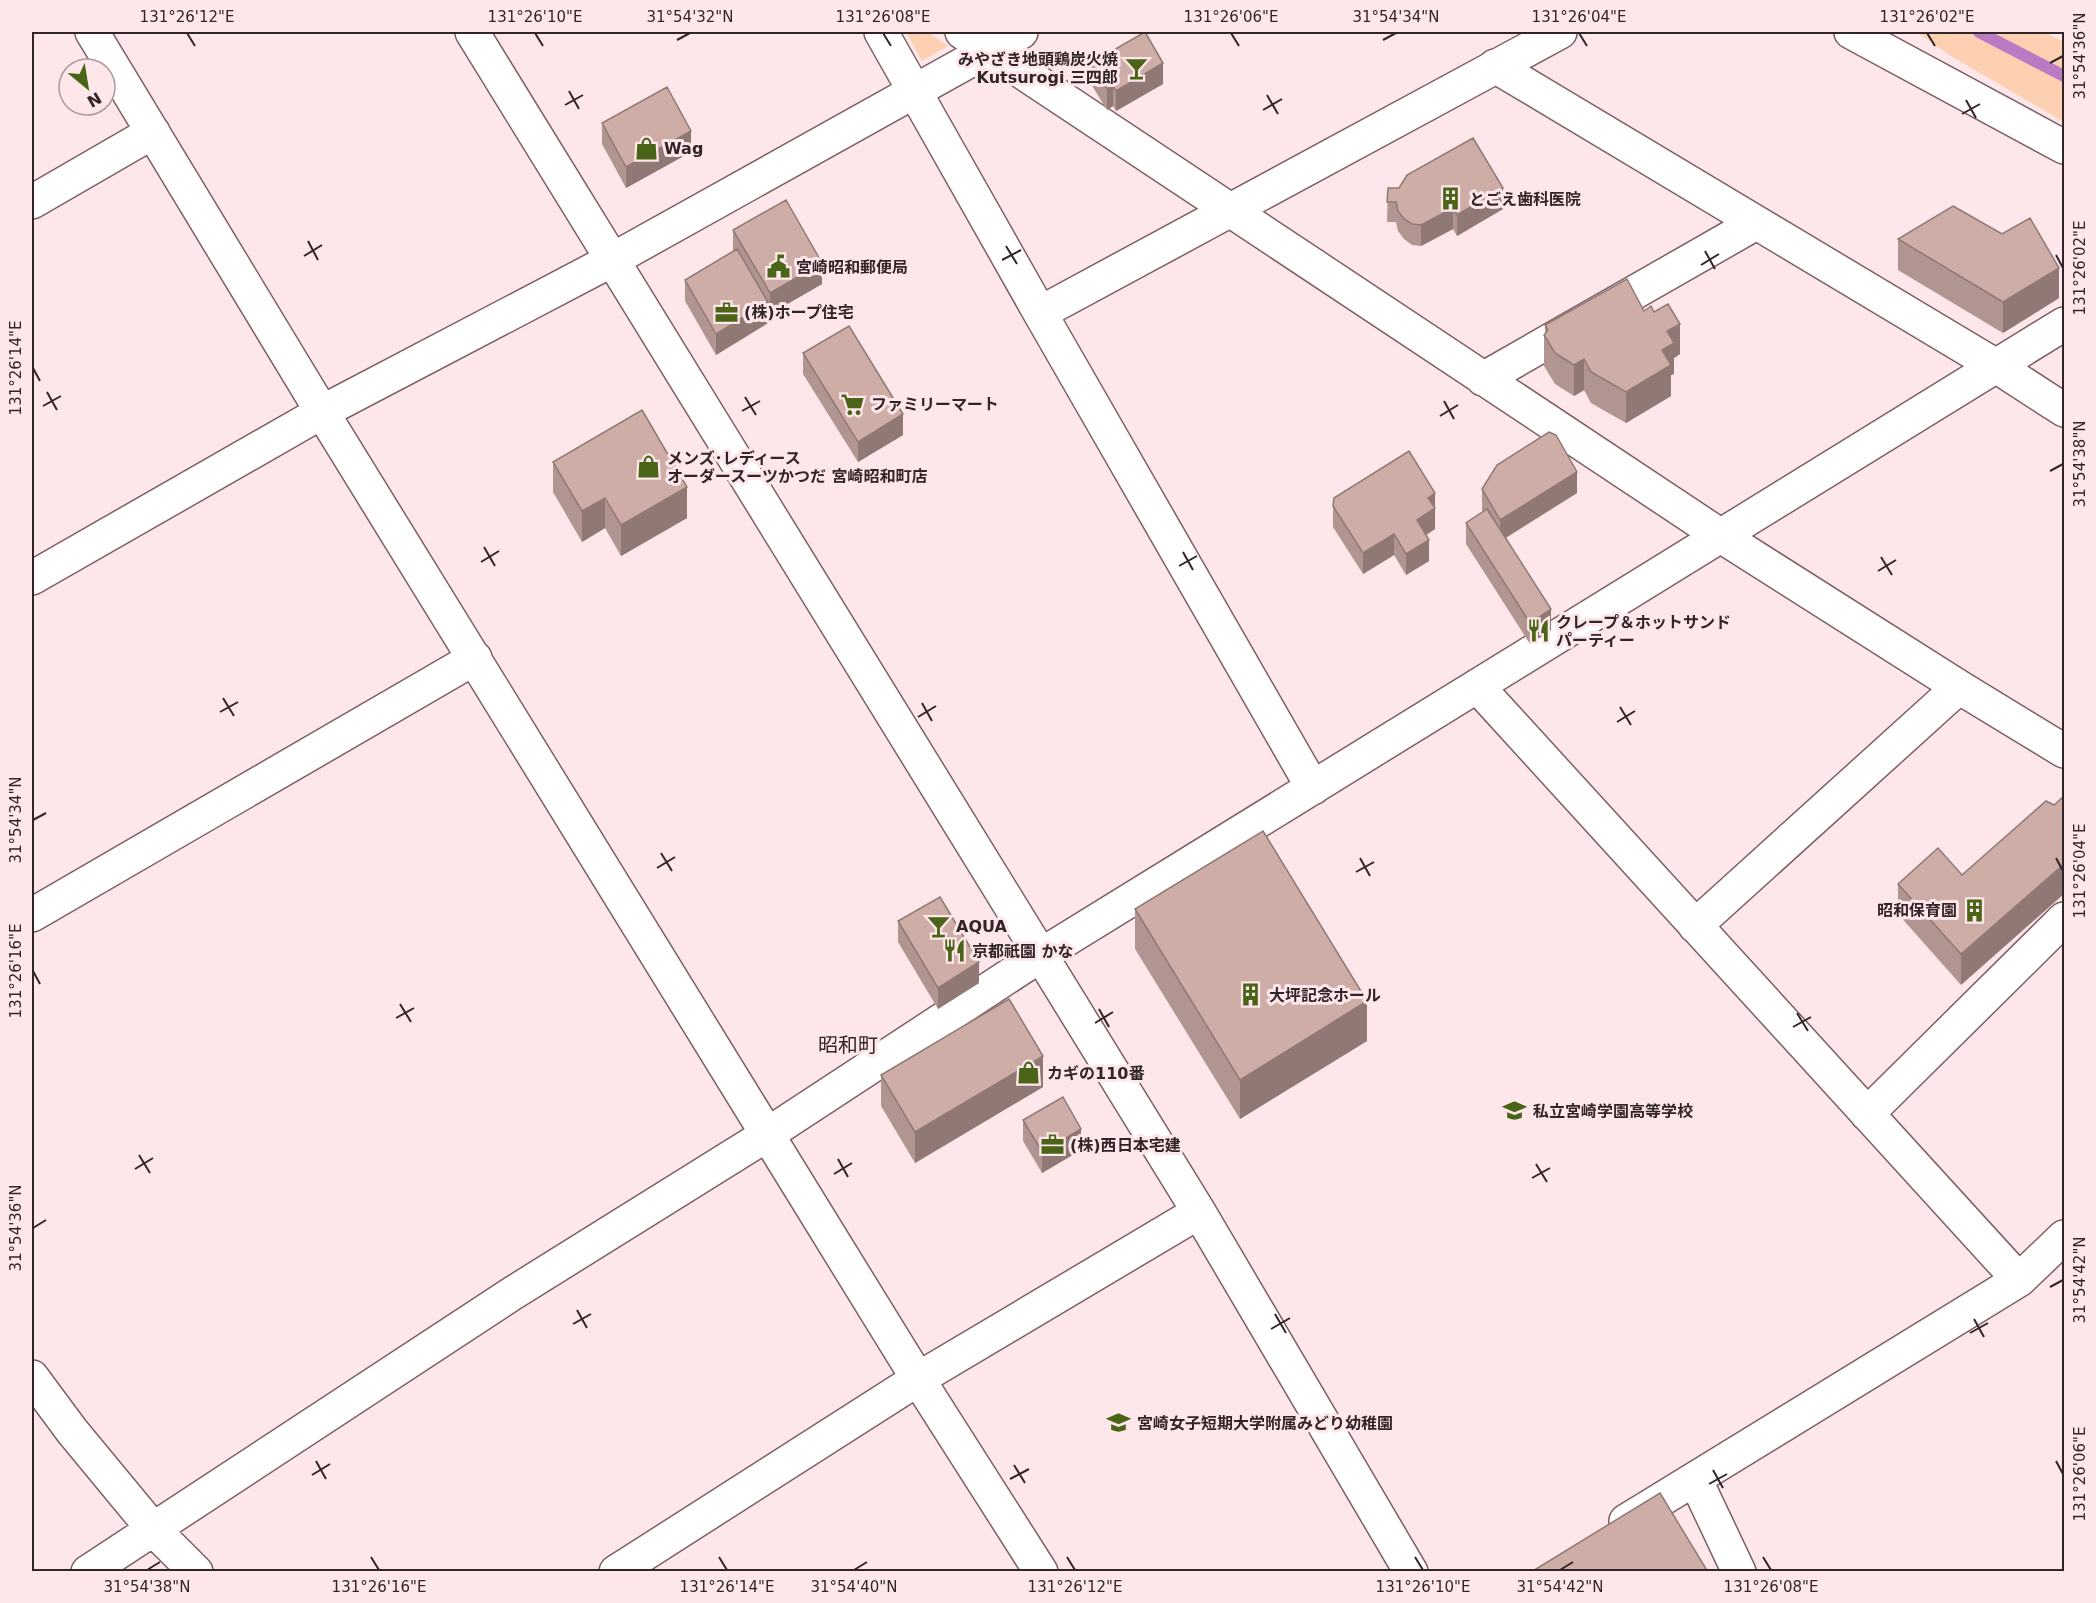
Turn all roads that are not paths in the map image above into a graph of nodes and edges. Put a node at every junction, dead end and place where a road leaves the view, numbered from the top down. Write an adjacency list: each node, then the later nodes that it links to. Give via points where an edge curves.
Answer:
1 (92, 32): 11 (street)
2 (472, 32): 16 (street)
3 (881, 32): 10 (street)
4 (962, 32): 8 (street)
5 (1021, 32): 8 (street)
6 (1560, 32): 9 (street)
7 (1851, 32): 12 (street)
8 (989, 50): 10 (street); 14 (street)
9 (1495, 66): 14 (street); 15 (street)
10 (914, 92): 16 (street); 17 (street)
11 (153, 132): 13 (street); 22 (street)
12 (2064, 147)
13 (32, 202)
14 (1230, 210): 17 (street); 20 (street)
15 (1756, 223): 19 (street); 20 (street)
16 (612, 260): 22 (street); 33 (street)
17 (1040, 313): 29 (street)
18 (2064, 324): 19 (street)
19 (1996, 366): 21 (street); 23 (street)
20 (1483, 379): 23 (street)
21 (2064, 411)
22 (322, 412): 24 (street); 25 (street)
23 (1721, 536): 26 (street); 27 (street)
24 (32, 578)
25 (475, 658): 30 (street); 35 (street)
26 (1477, 687): 29 (street); 32 (street)
27 (1959, 687): 28 (street); 32 (street)
28 (2064, 751)
29 (1313, 788): 33 (street)
30 (32, 915)
31 (2064, 919): 34 (street)
32 (1695, 926): 34 (street)
33 (1041, 955): 35 (street); 36 (street)
34 (1867, 1114): 38 (street)
35 (768, 1134): 40 (street); 42 (street, via 513,1293)
36 (1199, 1212): 40 (street); 48 (street)
37 (2064, 1238): 38 (street)
38 (2019, 1280): 41 (street)
39 (32, 1377): 42 (street)
40 (918, 1379): 46 (street); 47 (street)
41 (1695, 1479): 43 (street); 49 (street)
42 (153, 1529): 44 (street); 45 (street)
43 (1605, 1535)
44 (88, 1572)
45 (196, 1572)
46 (616, 1572)
47 (1041, 1572)
48 (1411, 1572)
49 (1739, 1572)

